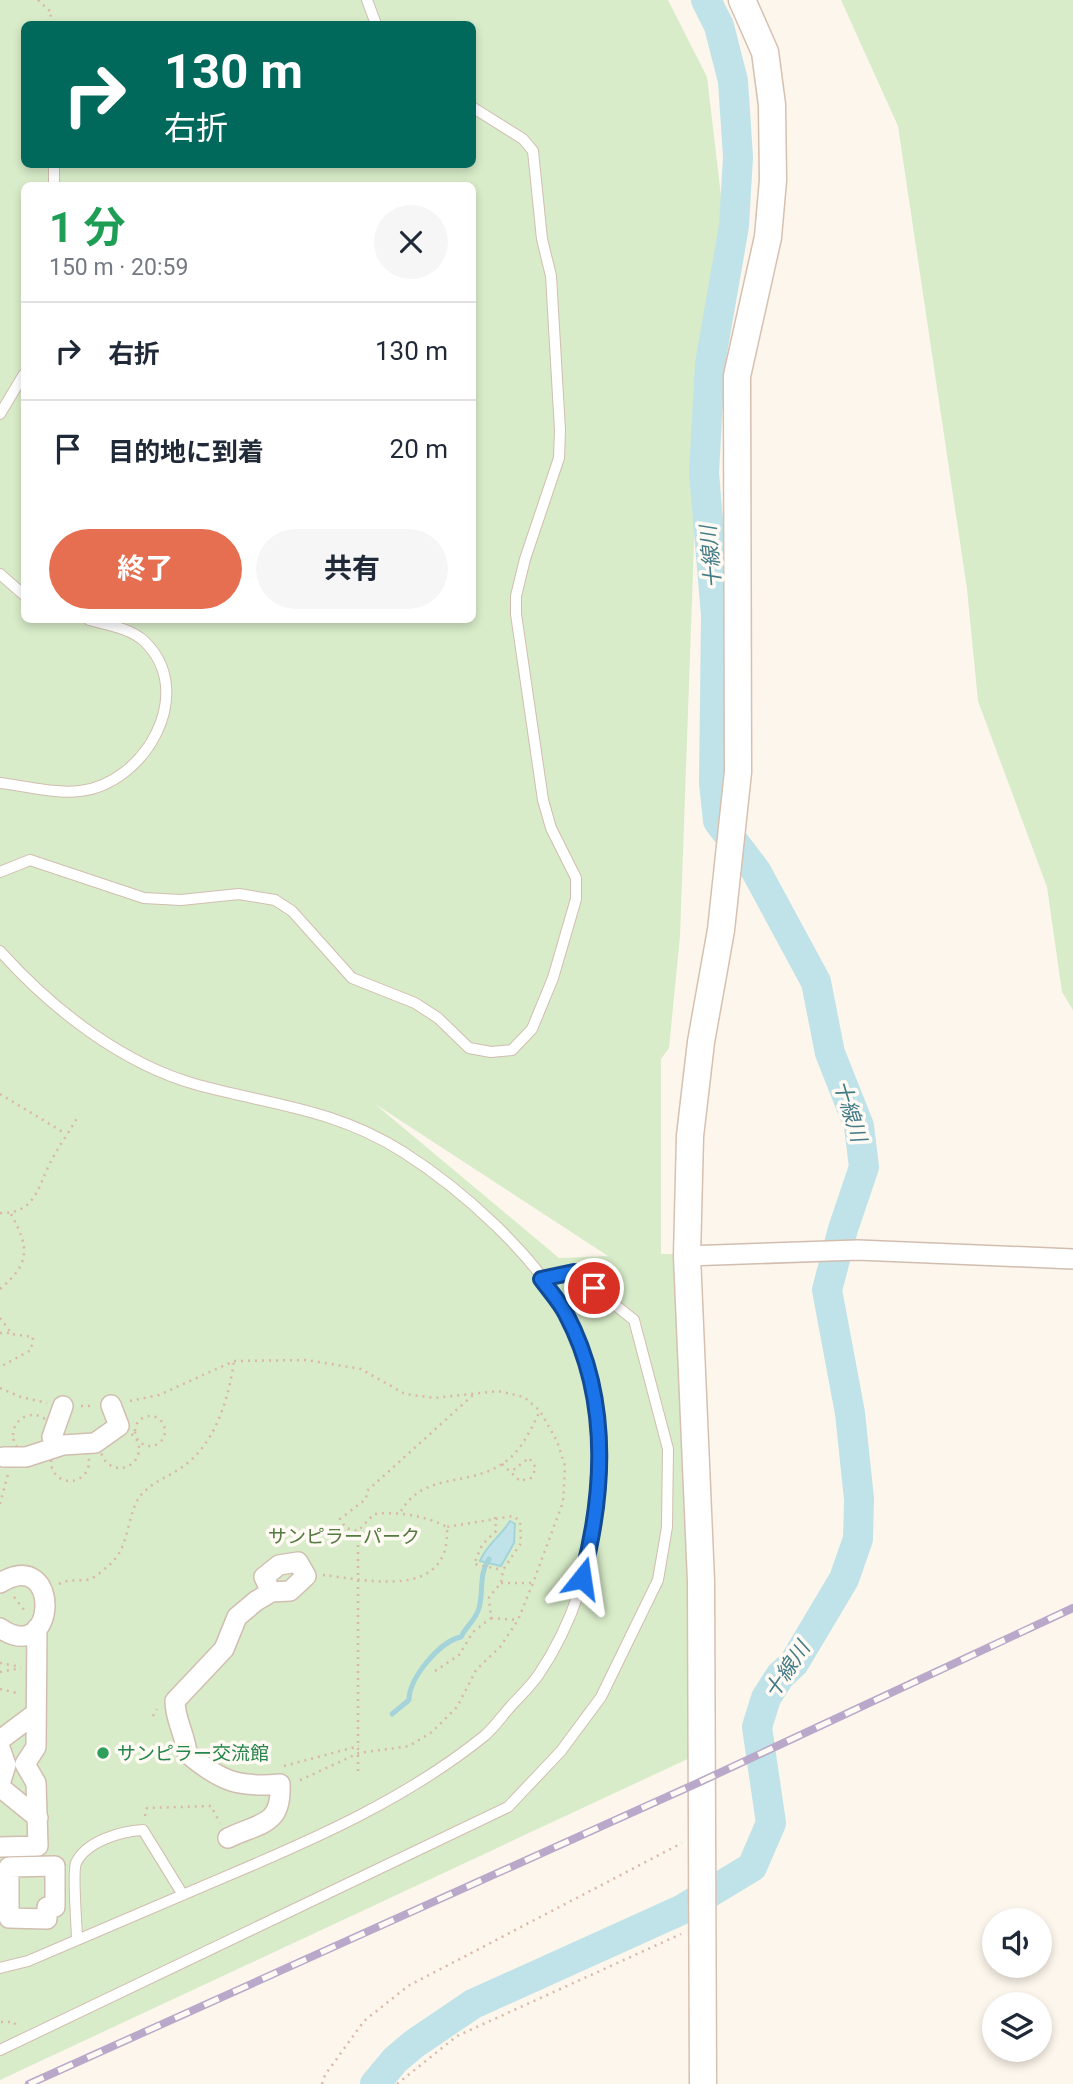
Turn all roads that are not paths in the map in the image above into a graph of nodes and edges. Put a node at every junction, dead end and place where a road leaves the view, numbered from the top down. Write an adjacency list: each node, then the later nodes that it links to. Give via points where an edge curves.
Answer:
1 (367, 0): 3 (lane)
2 (742, 0): 13 (street, via 765,52 772,105 773,180 768,237 737,376 738,759 721,930 690,1136)
3 (375, 21)
4 (476, 110): 11 (lane, via 533,150 552,290 559,458 525,559 516,614 543,800 551,828 576,877 576,899 554,978 532,1029 512,1050 469,1048 439,1018 415,1003 352,978 292,911 259,895 144,898 30,860)
5 (21, 379): 6 (lane)
6 (0, 414)
7 (0, 574): 8 (lane)
8 (21, 592)
9 (100, 623): 10 (lane, via 143,640 157,657 166,699 161,725 149,748 129,770 81,791)
10 (0, 783)
11 (0, 872)
12 (0, 951): 15 (lane, via 82,1025 149,1068 330,1115 401,1150 464,1196 522,1253)
13 (687, 1256): 14 (street, via 858,1250); 35 (street, via 701,1581)
14 (1073, 1259)
15 (541, 1279): 31 (lane, via 566,1314 593,1384 601,1455 595,1526 575,1604 539,1674 487,1734 414,1785 315,1838); 34 (lane, via 574,1272 634,1320 668,1449 667,1527 658,1580 601,1698 561,1751 508,1807)
16 (111, 1405): 19 (street, via 119,1426 95,1443 63,1444 37,1454)
17 (63, 1406): 18 (street)
18 (52, 1437)
19 (4, 1457)
20 (1, 1582): 22 (street, via 21,1576 39,1585 47,1612)
21 (271, 1592): 21 (street, via 290,1591 306,1576 298,1562 279,1565 264,1577); 29 (street, via 237,1618 224,1649 175,1701 175,1717 185,1733 187,1754 202,1766 247,1787 280,1784 281,1804 274,1817)
22 (37, 1628): 23 (street, via 20,1635); 24 (street)
23 (0, 1629)
24 (36, 1713): 25 (street); 28 (street, via 36,1747 24,1764 36,1783)
25 (0, 1740)
26 (0, 1748): 27 (street, via 6,1765)
27 (0, 1785): 28 (street)
28 (38, 1818): 30 (street, via 38,1846)
29 (228, 1838)
30 (0, 1847)
31 (183, 1895): 32 (lane); 32 (lane, via 143,1830 127,1831 87,1848 75,1864)
32 (77, 1940): 33 (lane)
33 (0, 1968)
34 (0, 2050)
35 (703, 2084)

